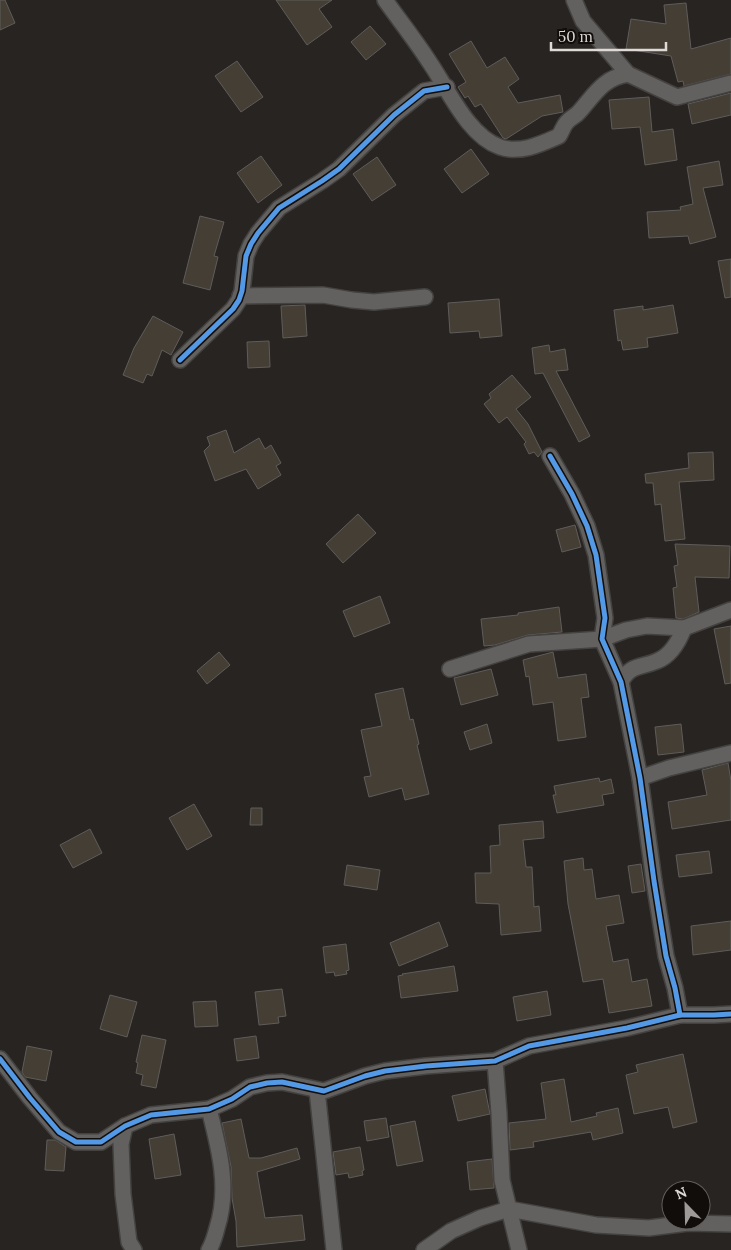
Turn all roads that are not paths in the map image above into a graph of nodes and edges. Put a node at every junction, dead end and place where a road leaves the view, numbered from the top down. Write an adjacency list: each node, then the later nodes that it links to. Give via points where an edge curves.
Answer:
1 (385, 0): 5 (street)
2 (574, 0): 3 (street, via 584,21)
3 (628, 74): 4 (street, via 677,97); 5 (street, via 616,76 596,91 566,122 559,136 513,149 500,147 483,137 454,104)
4 (731, 83)
5 (447, 87): 6 (street, via 424,92 394,115 322,182 279,208 251,244)
6 (240, 296): 7 (street, via 323,295 374,302); 8 (street, via 233,309)
7 (425, 297)
8 (180, 360)
9 (550, 456): 12 (street, via 587,526 596,555 605,618)
10 (731, 610): 11 (street)
11 (684, 628): 12 (street, via 647,626); 14 (street, via 669,652 659,660 626,672)
12 (602, 639): 13 (street, via 529,644); 14 (street)
13 (450, 670)
14 (621, 682): 16 (street)
15 (731, 753): 16 (street)
16 (640, 778): 18 (street, via 666,956)
17 (731, 1014): 18 (street)
18 (680, 1015): 20 (street, via 528,1046)
19 (0, 1059): 23 (street, via 59,1132 76,1142 101,1142)
20 (495, 1061): 21 (street, via 385,1071 324,1091); 24 (street, via 502,1180)
21 (317, 1090): 22 (street, via 267,1082); 28 (street)
22 (209, 1108): 23 (street, via 150,1115); 27 (street, via 220,1151 224,1186 220,1218)
23 (125, 1126): 26 (street, via 121,1144 123,1194 128,1242)
24 (508, 1209): 25 (street, via 596,1225 649,1228 688,1223); 29 (street, via 451,1231); 30 (street)
25 (731, 1224)
26 (134, 1250)
27 (209, 1250)
28 (334, 1250)
29 (424, 1250)
30 (519, 1250)

